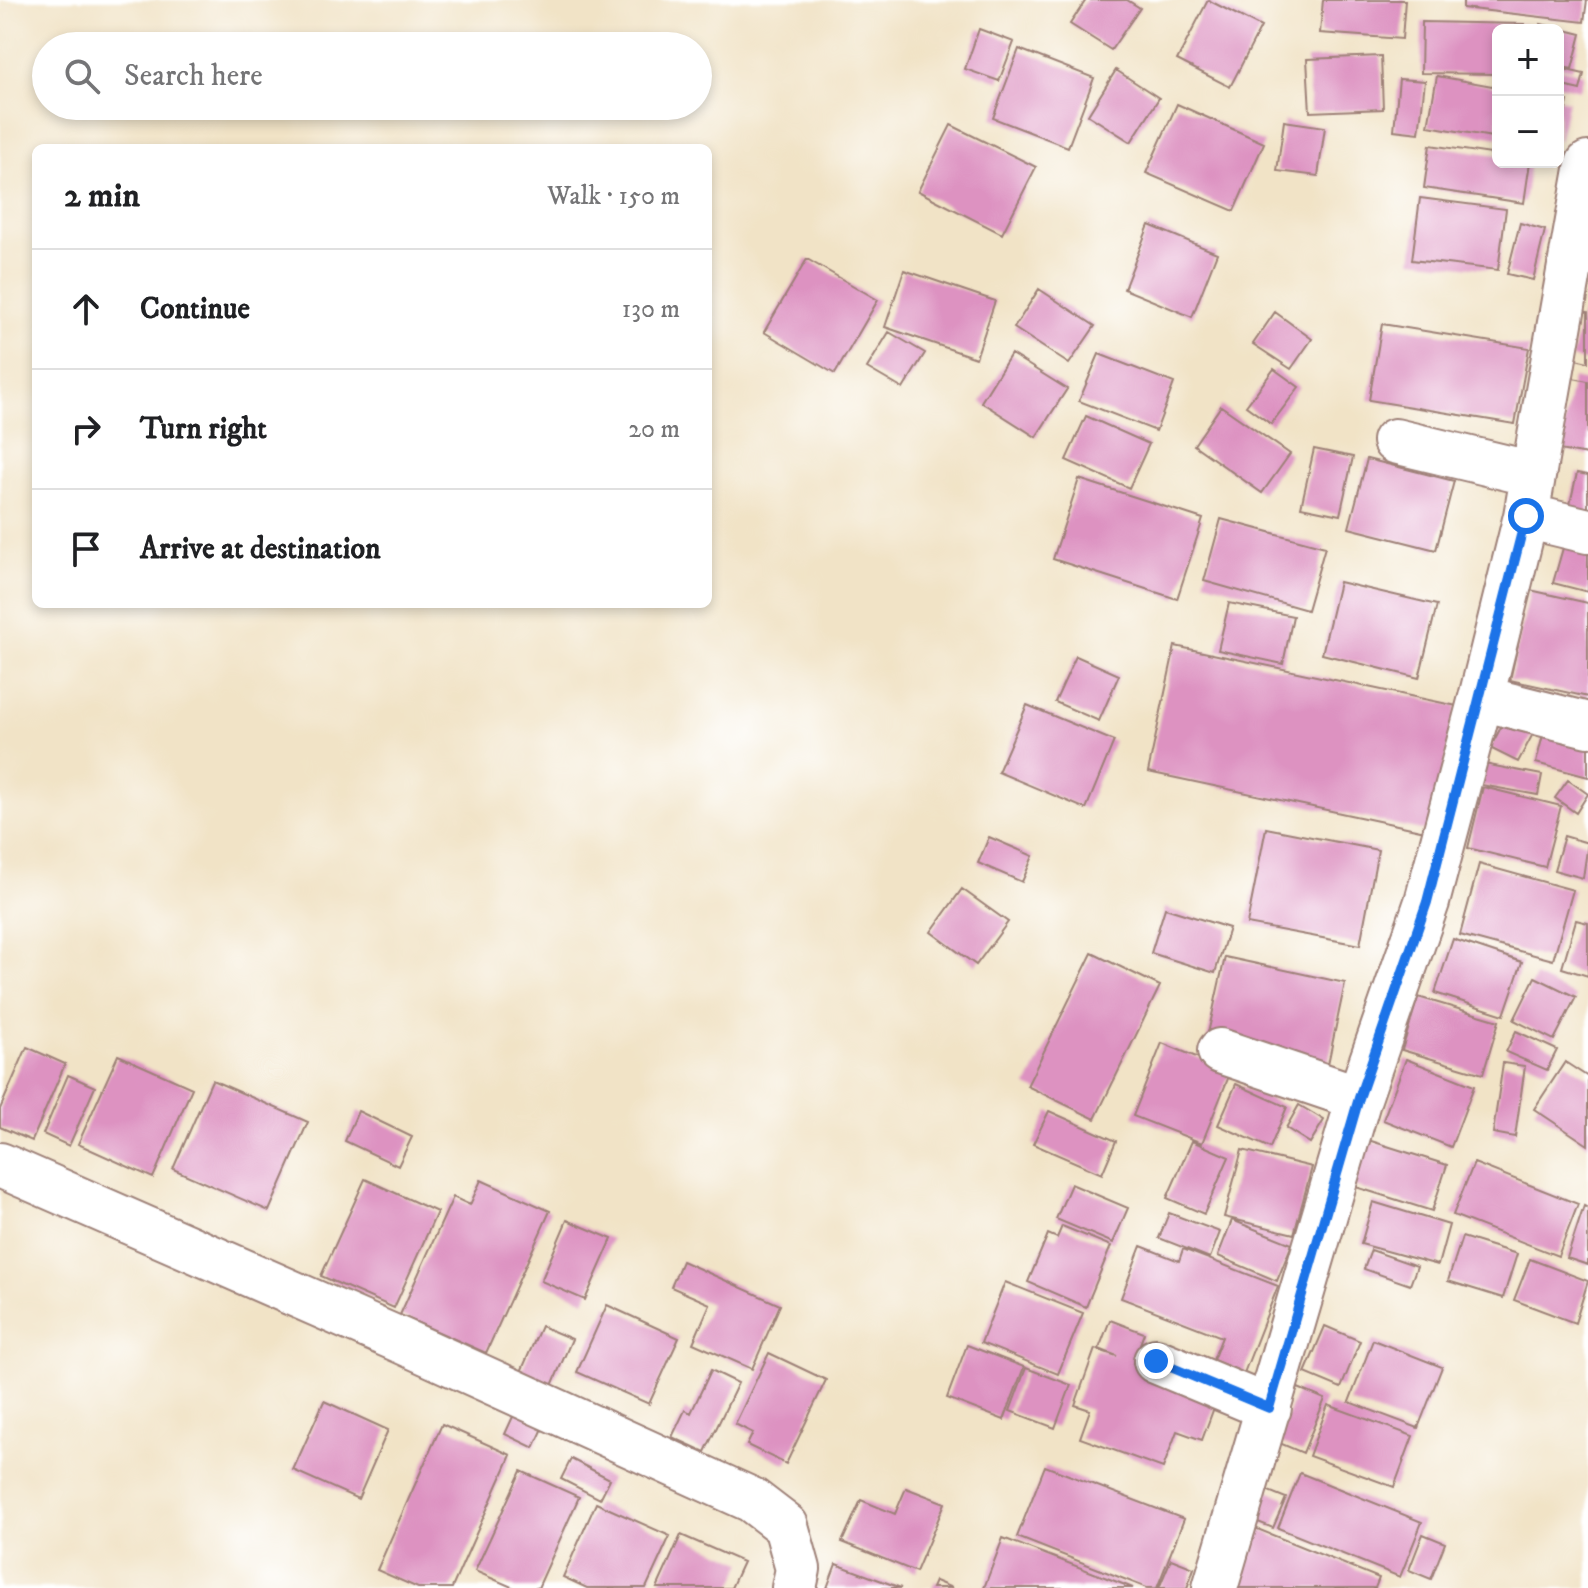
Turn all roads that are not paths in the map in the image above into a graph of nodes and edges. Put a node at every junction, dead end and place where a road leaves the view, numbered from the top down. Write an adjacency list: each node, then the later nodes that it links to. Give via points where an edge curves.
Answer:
1 (1588, 164): 3 (street)
2 (1395, 441): 3 (street)
3 (1533, 474): 4 (street)
4 (1526, 516): 5 (street); 6 (street)
5 (1588, 531)
6 (1481, 698): 7 (street); 9 (street, via 1427,902)
7 (1588, 725)
8 (1220, 1051): 9 (street)
9 (1359, 1098): 12 (street)
10 (0, 1165): 13 (street, via 752,1500 786,1526 798,1569)
11 (1156, 1361): 12 (street)
12 (1269, 1408): 14 (street)
13 (794, 1588)
14 (1215, 1588)

